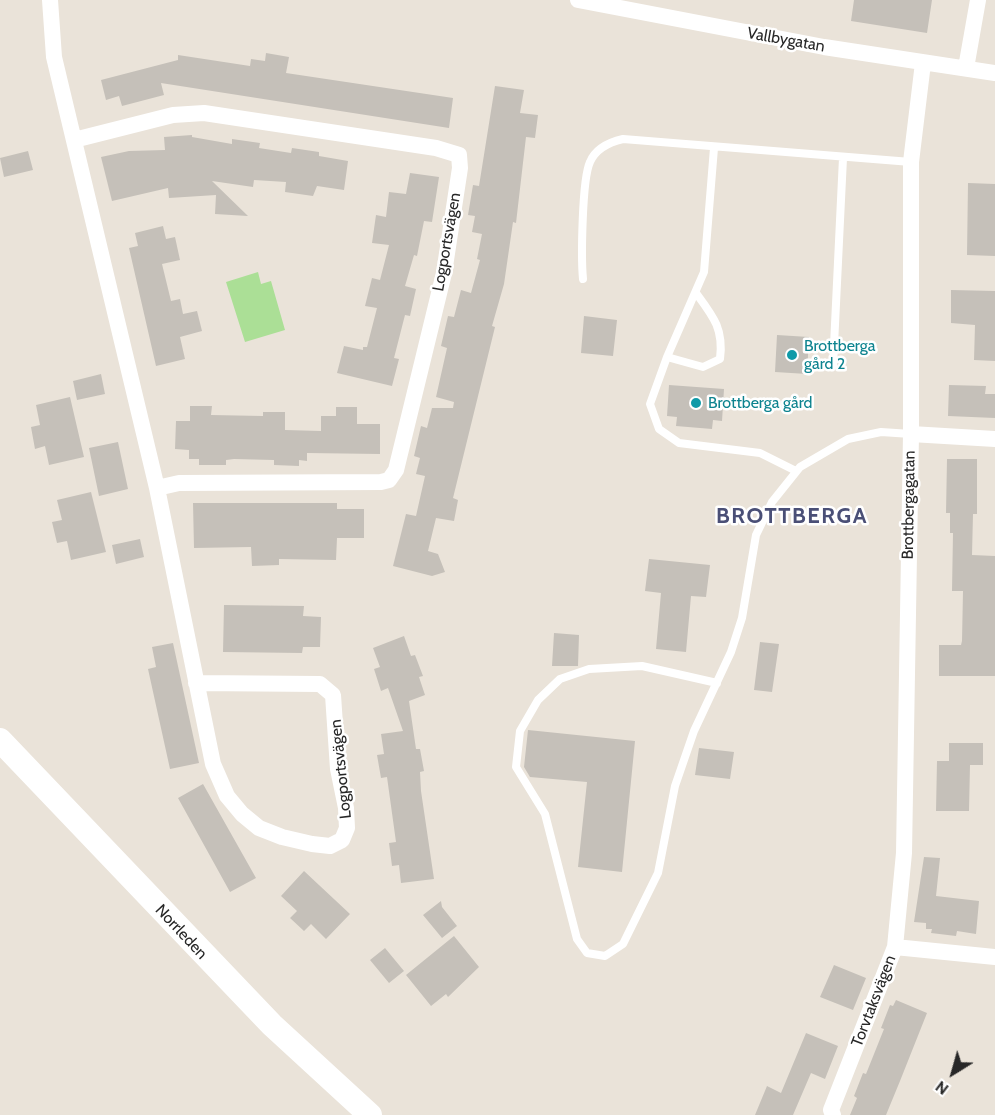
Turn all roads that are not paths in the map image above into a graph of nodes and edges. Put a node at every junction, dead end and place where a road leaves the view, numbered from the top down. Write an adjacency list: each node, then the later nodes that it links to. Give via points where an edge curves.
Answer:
1 (50, 0): 8 (street, Logportsvägen, via 54,57)
2 (578, 0): 4 (street, Vallbygatan)
3 (978, 0): 6 (street)
4 (609, 3): 5 (street, Vallbygatan)
5 (922, 63): 6 (street, Vallbygatan); 11 (street, Brottbergagatan)
6 (966, 68): 7 (street, Vallbygatan)
7 (995, 73)
8 (74, 140): 19 (street, Logportsvägen); 19 (street, Logportsvägen, via 174,115 204,113 436,148 459,155 444,273 396,470 389,480 179,483)
9 (714, 148): 10 (lane); 12 (lane, via 623,139 610,141 597,152 588,167 581,249); 13 (lane, via 704,272)
10 (843, 158): 11 (lane); 15 (lane)
11 (911, 162): 16 (street, Brottbergagatan)
12 (583, 279)
13 (696, 293): 14 (lane); 14 (lane, via 716,320 723,341 720,359 704,367)
14 (667, 357): 18 (lane, via 650,404 659,429 679,443 760,453)
15 (833, 366)
16 (911, 434): 17 (street); 18 (lane, via 881,432 848,439); 23 (street, Brottbergagatan, via 904,853)
17 (995, 439)
18 (796, 471): 21 (lane, via 772,502 756,535 742,618)
19 (157, 488): 20 (street, Logportsvägen)
20 (196, 683): 20 (street, Logportsvägen, via 213,764 227,796 242,814 260,828 282,837 330,846 342,840 347,828 346,808 338,769 333,695 327,688 320,684)
21 (717, 683): 21 (lane, via 694,731 675,786 658,873 623,944 605,956 588,953 577,939 545,814 516,767 520,731 538,700 560,679 589,669 642,666)
22 (0, 740): 25 (main road, Norrleden, via 256,1009)
23 (895, 947): 24 (street, Torvtaksvägen); 26 (street, Torvtaksvägen, via 831,1110)
24 (995, 957)
25 (370, 1115)
26 (833, 1115)

